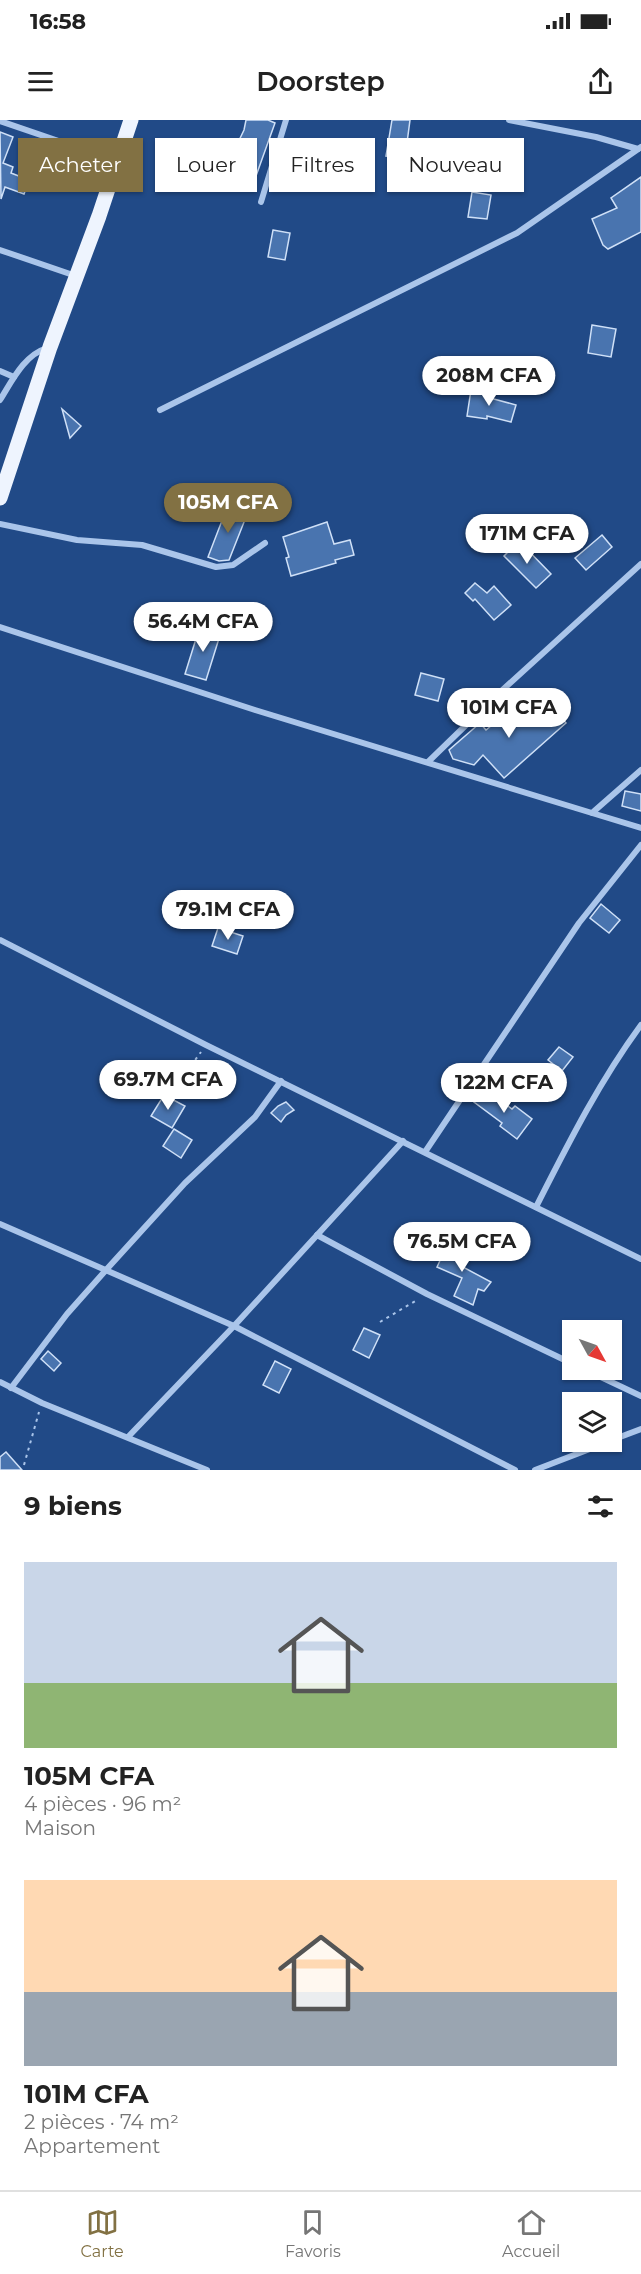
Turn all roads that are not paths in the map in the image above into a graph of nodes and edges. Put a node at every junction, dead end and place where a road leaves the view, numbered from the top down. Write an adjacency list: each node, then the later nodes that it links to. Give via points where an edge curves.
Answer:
1 (130, 120): 6 (main road)
2 (286, 120): 9 (street)
3 (509, 120): 7 (street)
4 (0, 121): 5 (street)
5 (50, 138)
6 (124, 138)
7 (640, 148): 16 (street, via 517,233)
8 (106, 192): 11 (main road)
9 (261, 202)
10 (0, 249): 11 (street)
11 (77, 276): 12 (main road)
12 (50, 347): 14 (street, via 31,356); 17 (main road)
13 (0, 371): 14 (street)
14 (14, 377): 15 (street)
15 (0, 400)
16 (160, 410)
17 (2, 490)
18 (0, 524): 19 (street, via 77,540 142,545 225,568)
19 (265, 543)
20 (641, 564): 22 (street)
21 (0, 627): 22 (street)
22 (428, 762): 24 (street)
23 (641, 770): 24 (street)
24 (592, 813): 25 (street)
25 (641, 828)
26 (641, 845): 31 (street, via 579,923)
27 (0, 940): 29 (street)
28 (641, 1025): 32 (street, via 591,1100)
29 (281, 1082): 30 (street); 36 (street, via 260,1112 185,1184)
30 (403, 1141): 31 (street); 34 (street)
31 (425, 1152): 32 (street)
32 (536, 1207): 35 (street)
33 (0, 1224): 36 (street)
34 (317, 1235): 37 (street); 38 (street, via 427,1294)
35 (641, 1259)
36 (106, 1270): 37 (street); 41 (street)
37 (234, 1326): 45 (street); 48 (street)
38 (562, 1359)
39 (607, 1380): 42 (street)
40 (0, 1382): 41 (street)
41 (11, 1388): 45 (street)
42 (641, 1396)
43 (641, 1428): 44 (street)
44 (622, 1436)
45 (128, 1437): 47 (street)
46 (582, 1452): 49 (street)
47 (207, 1470)
48 (515, 1470)
49 (535, 1470)

